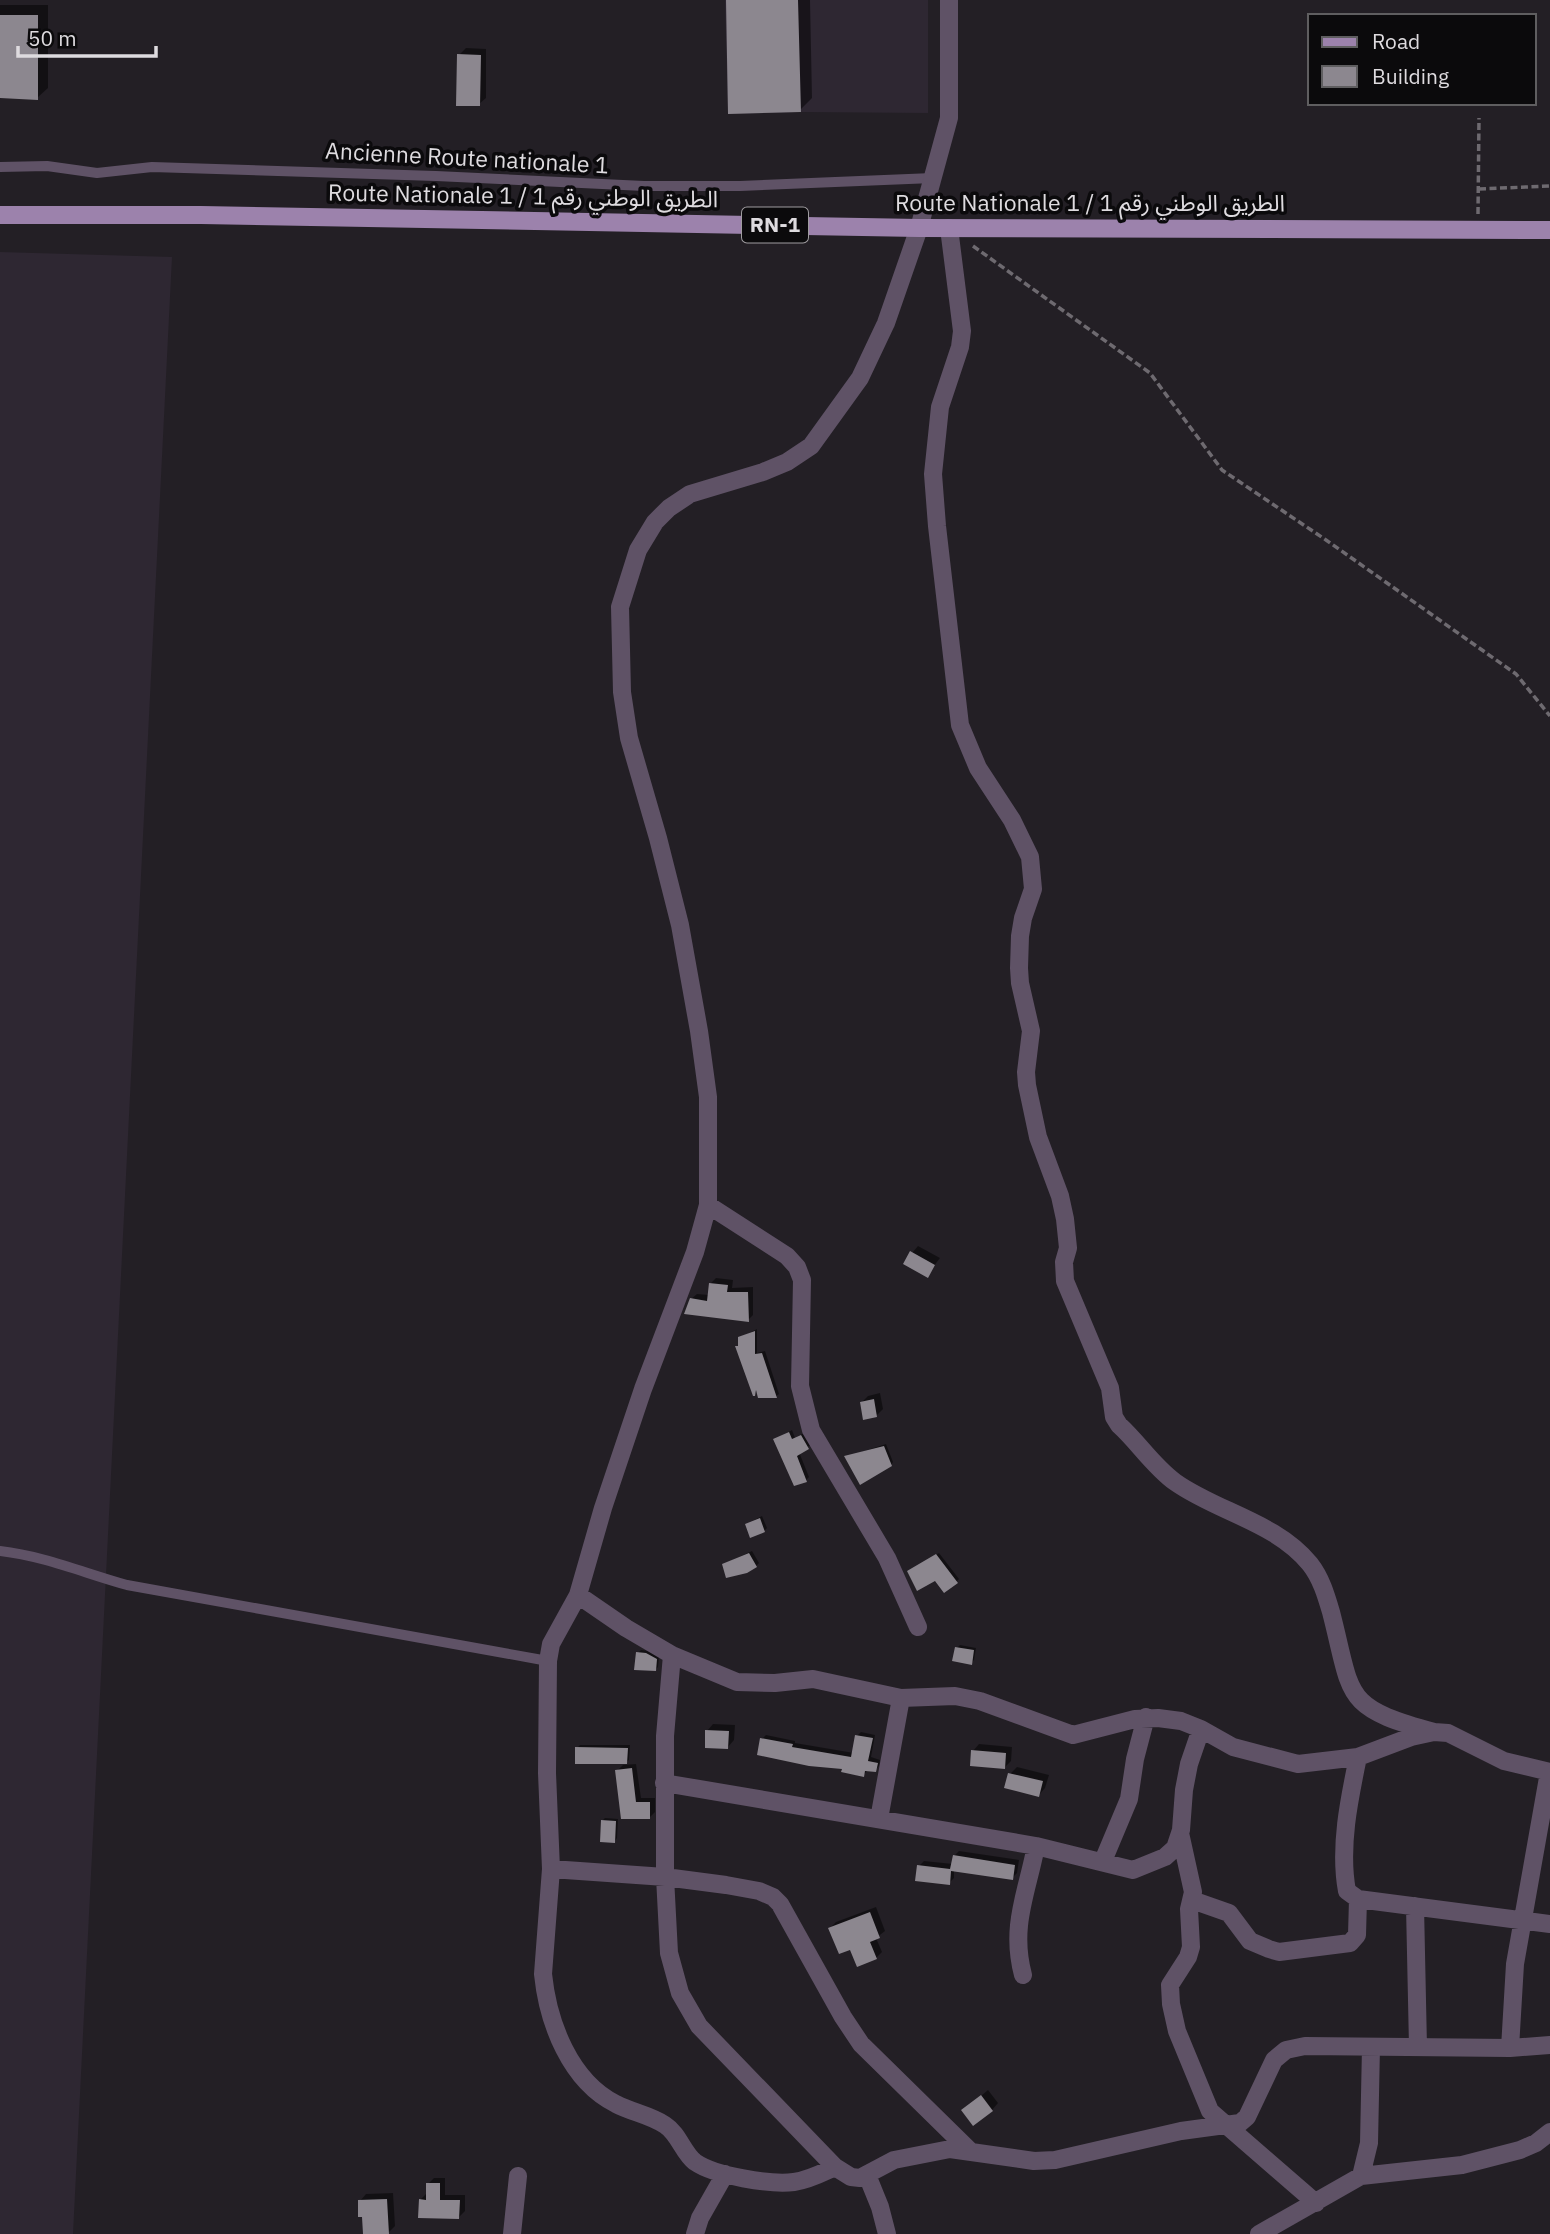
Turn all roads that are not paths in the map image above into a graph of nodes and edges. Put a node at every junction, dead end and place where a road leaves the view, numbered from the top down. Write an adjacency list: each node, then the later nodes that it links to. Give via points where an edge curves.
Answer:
1 (949, 0): 3 (street, via 949,118)
2 (0, 167): 3 (lane, Ancienne Route nationale 1, via 47,166 97,173 165,167 657,186)
3 (933, 178): 5 (street)
4 (0, 215): 5 (main road, Route Nationale 1 / الطريق الوطني رقم 1 / RN-1)
5 (919, 228): 6 (main road, Route Nationale 1 / الطريق الوطني رقم 1 / RN-1); 8 (street, via 886,323 860,378 811,446 787,462 690,494 670,508 655,522 638,551 620,607 622,692 629,738 677,912 699,1031 708,1097)
6 (949, 228): 7 (main road, Route Nationale 1 / الطريق الوطني رقم 1 / RN-1); 17 (street, via 961,331 940,407 933,474 937,526 960,724 978,768 1030,857 1033,889 1021,927 1019,968 1031,1031 1027,1085 1038,1137 1065,1219 1065,1281 1110,1388 1119,1425 1173,1480 1290,1545 1310,1564 1326,1592 1344,1669 1356,1696 1394,1721)
7 (1550, 230)
8 (708, 1205): 10 (street, via 607,1494); 11 (street, via 797,1267 803,1299 800,1386 811,1430 887,1558)
9 (0, 1550): 13 (lane, via 50,1559 127,1585)
10 (578, 1595): 12 (street); 13 (street, via 551,1644)
11 (918, 1627)
12 (672, 1655): 14 (street, via 737,1682 813,1679); 20 (street)
13 (548, 1661): 25 (street)
14 (901, 1698): 15 (street, via 955,1696 1073,1735); 21 (street)
15 (1146, 1717): 16 (street); 24 (street, via 1129,1799)
16 (1202, 1729): 18 (street, via 1233,1747 1298,1764); 22 (street, via 1189,1764)
17 (1434, 1732): 18 (street); 19 (street, via 1461,1738 1504,1761)
18 (1358, 1757): 27 (street, via 1350,1796 1345,1879 1347,1891)
19 (1549, 1772): 30 (street)
20 (664, 1783): 21 (street); 26 (street)
21 (879, 1819): 23 (street)
22 (1180, 1833): 24 (street, via 1175,1848 1147,1866 1120,1869); 28 (street)
23 (1036, 1846): 24 (street); 32 (street, via 1017,1937)
24 (1103, 1861)
25 (551, 1869): 26 (street); 41 (street, via 545,1991 577,2072 598,2094 667,2126 696,2162)
26 (665, 1877): 39 (street, via 759,1891 780,1904 861,2044); 40 (street, via 669,1953 680,1993 699,2026)
27 (1359, 1899): 28 (street, via 1357,1935 1350,1943 1279,1952 1250,1941 1229,1913); 29 (street)
28 (1192, 1900): 37 (street, via 1191,1947 1170,1985 1171,2004 1206,2105)
29 (1415, 1906): 30 (street); 35 (street)
30 (1524, 1921): 31 (street); 36 (street, via 1513,1978)
31 (1550, 1924)
32 (1023, 1975)
33 (1550, 2045): 36 (street)
34 (1371, 2047): 35 (street); 37 (street, via 1286,2050 1274,2060 1247,2117); 44 (street, via 1369,2143)
35 (1418, 2047): 36 (street)
36 (1510, 2048)
37 (1229, 2126): 39 (street, via 1181,2131 1055,2160); 45 (street)
38 (1550, 2132): 44 (street, via 1520,2150 1462,2165)
39 (968, 2150): 42 (street, via 894,2160)
40 (835, 2167): 41 (street, via 795,2182); 42 (street, via 851,2176)
41 (725, 2174): 47 (street)
42 (867, 2175): 48 (street)
43 (518, 2176): 46 (street)
44 (1361, 2176): 45 (street)
45 (1316, 2203): 49 (street)
46 (512, 2234)
47 (695, 2234)
48 (887, 2234)
49 (1259, 2234)

